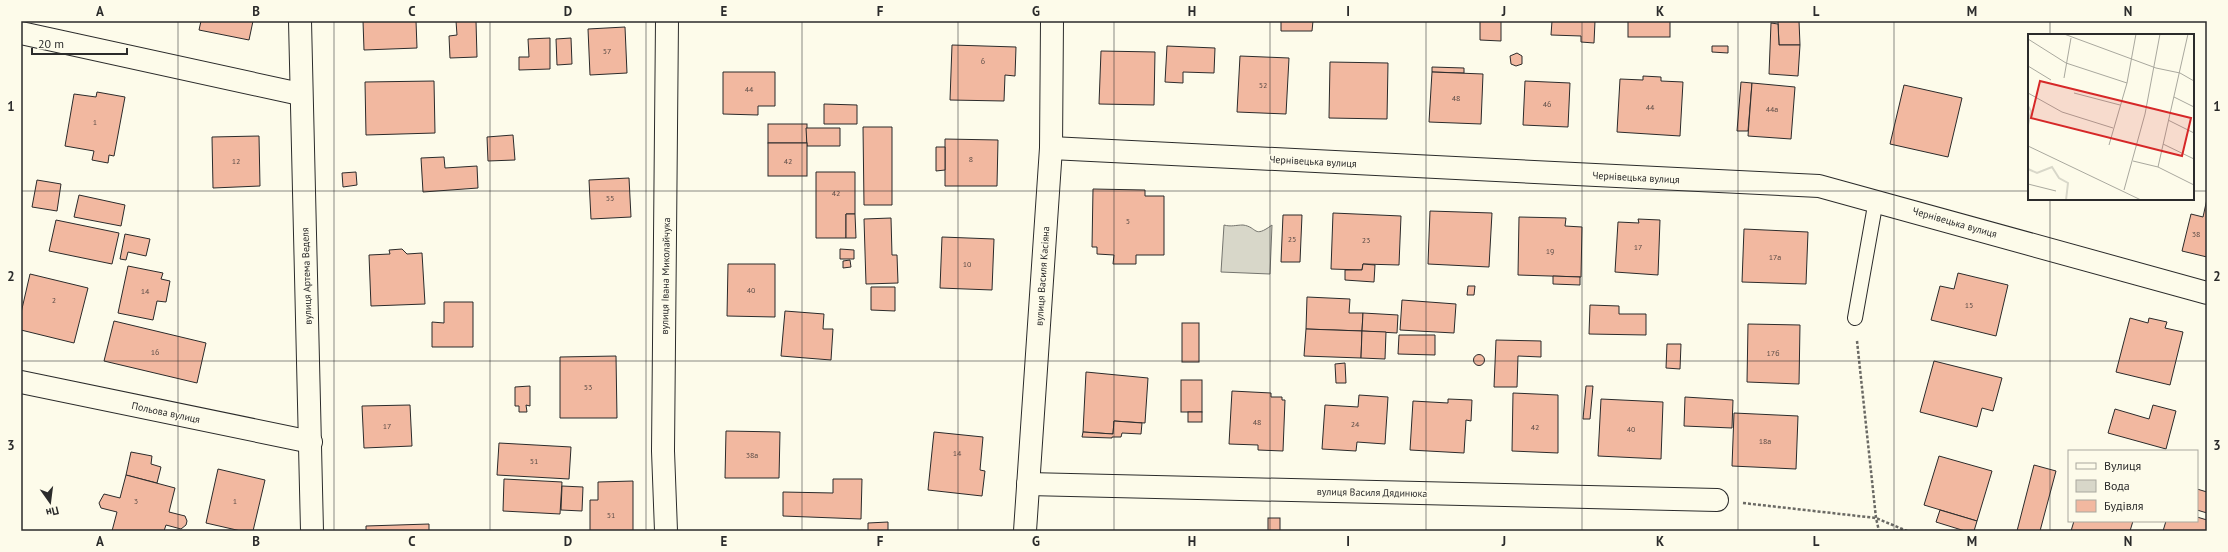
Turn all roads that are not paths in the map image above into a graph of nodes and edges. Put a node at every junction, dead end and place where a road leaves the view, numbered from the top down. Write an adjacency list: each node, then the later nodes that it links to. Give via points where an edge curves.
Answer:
1 (300, 21): 5 (street, вулиця Артема Веделя)
2 (667, 21): 15 (street, вулиця Івана Миколайчука, via 663,451)
3 (1052, 21): 6 (street, вулиця Василя Касіяна)
4 (21, 33): 5 (street)
5 (300, 94): 11 (street, вулиця Артема Веделя)
6 (1051, 148): 7 (street, Чернівецька вулиця, via 1820,186); 12 (street, вулиця Василя Касіяна)
7 (1876, 200): 8 (street, Чернівецька вулиця); 9 (lane)
8 (2207, 293)
9 (1855, 318)
10 (21, 382): 11 (street, Польова вулиця)
11 (311, 442): 14 (street, вулиця Артема Веделя)
12 (1028, 484): 13 (street, вулиця Василя Дядинюка); 16 (street, вулиця Василя Касіяна)
13 (1717, 500)
14 (312, 531)
15 (666, 531)
16 (1025, 531)

